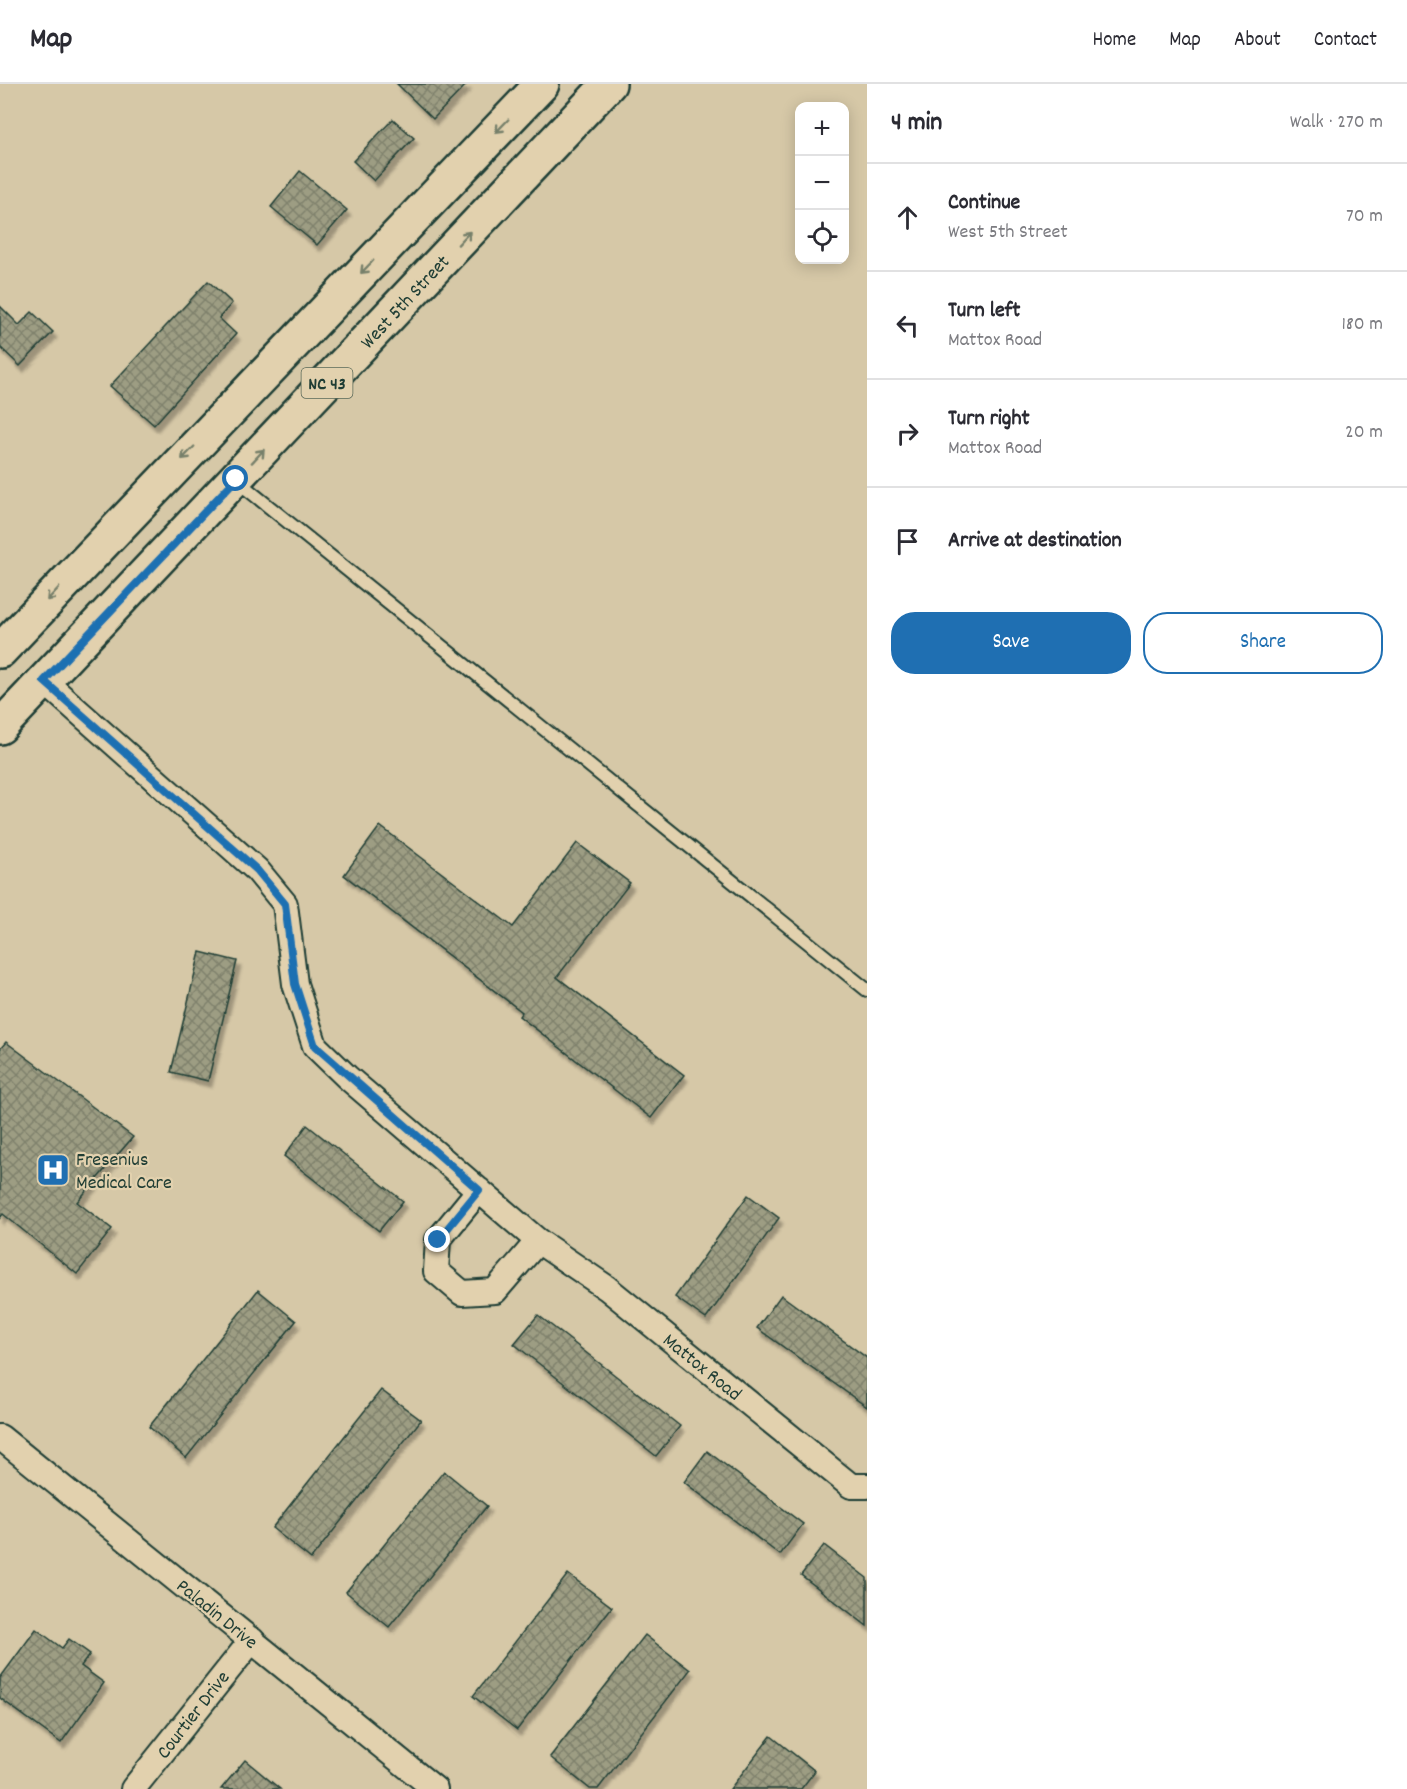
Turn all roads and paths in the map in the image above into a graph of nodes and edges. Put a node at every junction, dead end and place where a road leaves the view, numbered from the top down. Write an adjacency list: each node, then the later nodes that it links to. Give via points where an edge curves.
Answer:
1 (542, 84): 4 (main road, NC 43, one-way to 4)
2 (609, 84): 3 (main road, West 5th Street / NC 43, one-way to 2)
3 (236, 479): 5 (main road, West 5th Street / NC 43); 7 (lane)
4 (0, 651)
5 (44, 681): 6 (main road, West 5th Street / NC 43); 8 (street, Mattox Road, via 257,870 285,904 295,984 315,1046)
6 (0, 728)
7 (867, 990)
8 (479, 1190): 9 (street, Mattox Road); 9 (street, via 438,1240 436,1271 462,1293 495,1291)
9 (538, 1241): 11 (street, Mattox Road, via 607,1288 851,1486)
10 (0, 1437): 12 (street, Paladin Drive)
11 (867, 1486)
12 (252, 1640): 13 (street, Courtier Drive); 14 (street, Paladin Drive)
13 (133, 1789)
14 (435, 1789)

